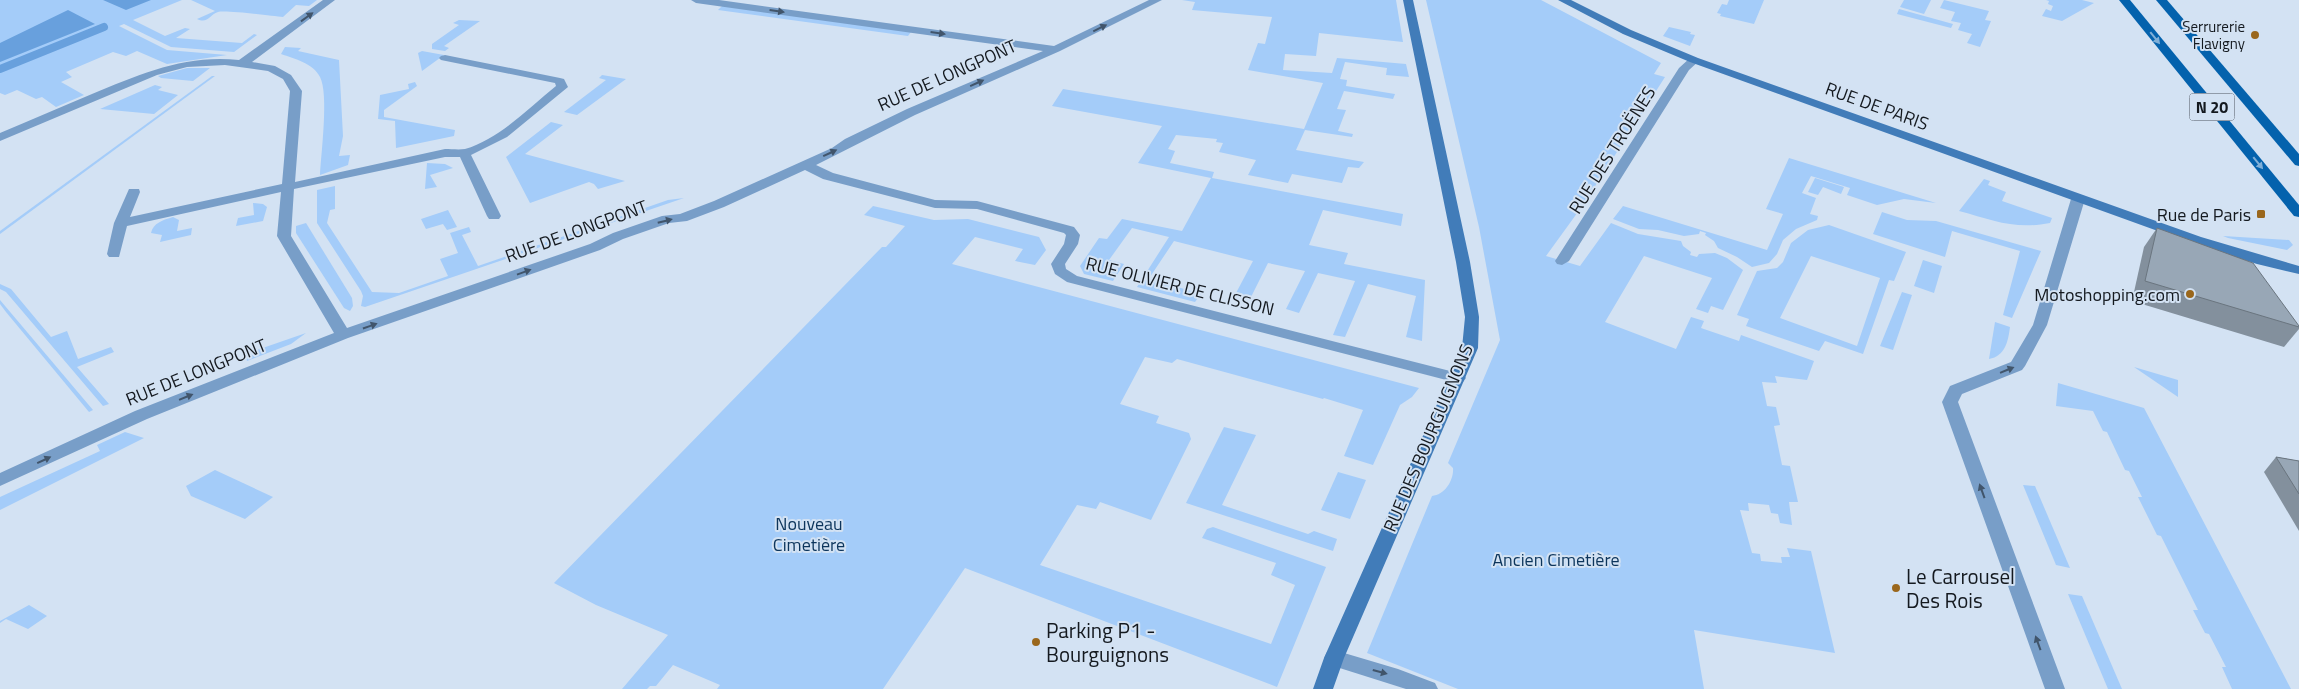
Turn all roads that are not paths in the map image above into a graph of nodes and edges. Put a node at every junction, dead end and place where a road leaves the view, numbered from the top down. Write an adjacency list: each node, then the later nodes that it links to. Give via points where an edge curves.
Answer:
1 (330, 0): 11 (street, one-way to 1)
2 (696, 0): 8 (street, one-way to 8)
3 (1157, 0): 8 (street, RUE DE LONGPONT, one-way to 3)
4 (1408, 0): 26 (street, RUE DES BOURGUIGNONS, via 1472,317 1470,348)
5 (1563, 0): 10 (street, RUE DE PARIS)
6 (2124, 0): 19 (main road, N 20, one-way to 19)
7 (2160, 0): 14 (main road, N 20)
8 (1056, 49): 15 (street, RUE DE LONGPONT, one-way to 8, via 911,112)
9 (445, 58): 13 (street, via 560,81 562,87 494,140)
10 (1694, 60): 18 (street, RUE DE PARIS); 23 (street, RUE DES TROËNES, via 1685,68)
11 (243, 63): 12 (street, via 187,64 153,73); 16 (street, via 271,68 287,77 296,91)
12 (0, 137)
13 (464, 153): 16 (street, via 445,153); 20 (street)
14 (2299, 162)
15 (806, 165): 25 (street, RUE DE LONGPONT, one-way to 15, via 667,219 682,218); 26 (street, RUE OLIVIER DE CLISSON, via 828,176 934,204 977,205 1069,230 1073,235 1071,244 1058,264 1060,271 1072,279)
16 (288, 188): 21 (street); 25 (street, via 284,236)
17 (134, 192): 21 (street)
18 (2078, 199): 24 (street, RUE DE PARIS, via 2196,240); 31 (street, one-way to 18, via 1950,402 1956,390 2017,366 2040,325)
19 (2299, 213)
20 (494, 216)
21 (121, 223): 22 (street)
22 (114, 254)
23 (1562, 261)
24 (2299, 270)
25 (343, 335): 27 (street, RUE DE LONGPONT, one-way to 25, via 141,416)
26 (1458, 378): 28 (street, RUE DES BOURGUIGNONS)
27 (0, 480)
28 (1334, 658): 29 (street, RUE DES BOURGUIGNONS); 30 (street, one-way to 30)
29 (1323, 689)
30 (1428, 689)
31 (2055, 689)

